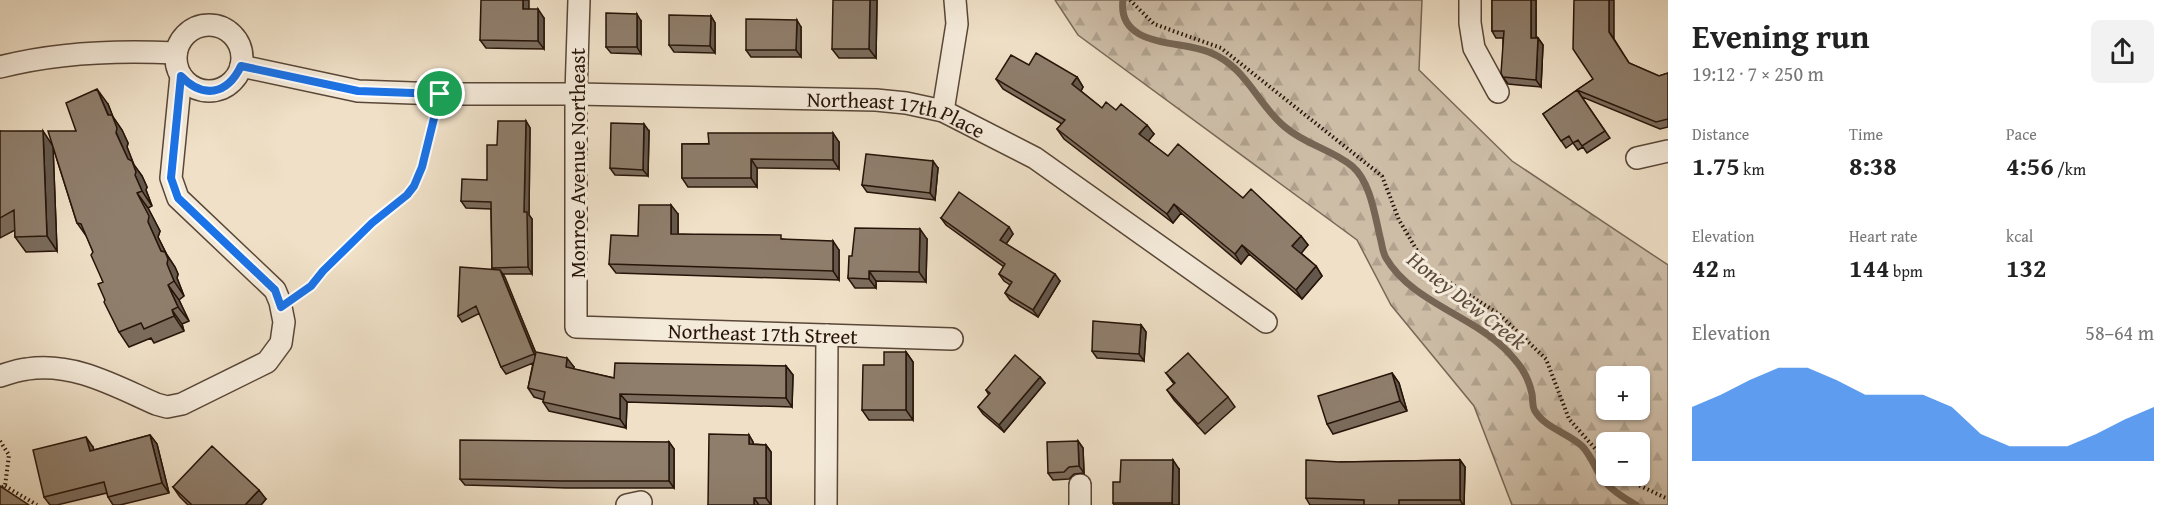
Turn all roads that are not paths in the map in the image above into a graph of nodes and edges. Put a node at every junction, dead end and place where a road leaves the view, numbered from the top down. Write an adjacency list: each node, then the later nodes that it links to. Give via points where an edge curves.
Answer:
1 (579, 0): 9 (street, Monroe Avenue Northeast)
2 (955, 0): 10 (street, via 957,24)
3 (1470, 0): 8 (street, via 1474,48)
4 (176, 53): 5 (street, via 188,33 210,25 231,34 242,55); 6 (street, via 60,55); 7 (street)
5 (241, 66): 7 (street, via 235,78 214,91 190,85); 9 (street, Northeast 17th Place, via 358,91)
6 (0, 67)
7 (181, 76): 17 (street, via 171,178 178,198 275,290 284,322 281,343 267,363 182,404 167,407 88,374 62,368 28,369)
8 (1498, 92)
9 (576, 94): 10 (street, Northeast 17th Place, via 876,100); 14 (street, Monroe Avenue Northeast)
10 (943, 111): 13 (street, Northeast 17th Place, via 1035,158)
11 (1668, 151): 12 (street)
12 (1637, 158)
13 (1266, 322)
14 (576, 327): 15 (street, Northeast 17th Street)
15 (828, 335): 16 (street, Northeast 17th Street); 18 (street)
16 (952, 339)
17 (0, 376)
18 (826, 505)

